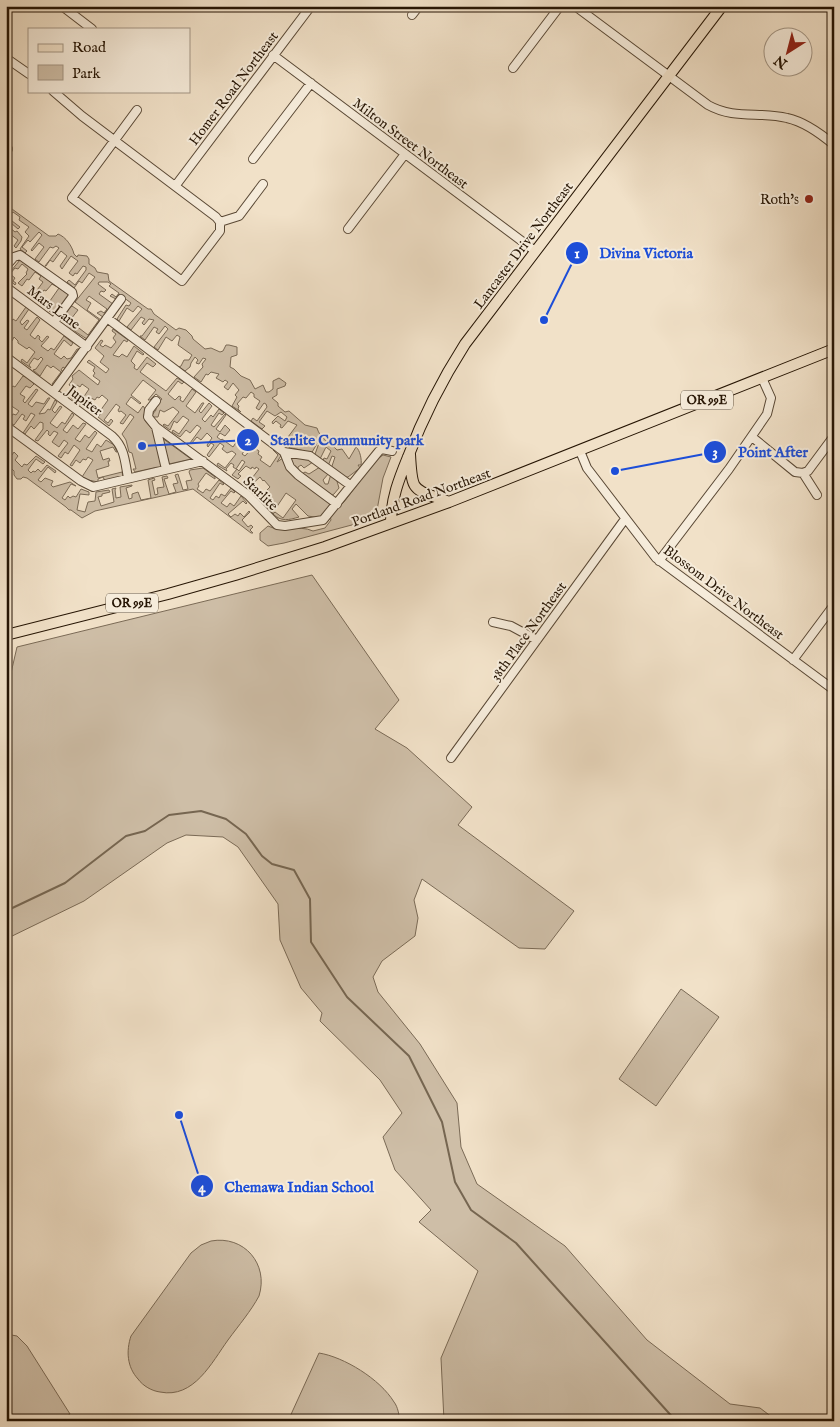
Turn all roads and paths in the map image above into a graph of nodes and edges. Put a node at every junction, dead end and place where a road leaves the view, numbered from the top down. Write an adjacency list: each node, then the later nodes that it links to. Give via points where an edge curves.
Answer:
1 (62, 6): 8 (street)
2 (311, 6): 9 (street, Homer Road Northeast)
3 (419, 6): 7 (street)
4 (560, 6): 11 (street)
5 (574, 6): 13 (street)
6 (722, 6): 13 (main road, Lancaster Drive Northeast)
7 (412, 15)
8 (91, 28)
9 (273, 55): 14 (street, Milton Street Northeast); 22 (street, Homer Road Northeast)
10 (6, 58): 12 (street)
11 (513, 68)
12 (28, 73)
13 (668, 77): 18 (street, via 720,111 796,120); 25 (main road, Lancaster Drive Northeast)
14 (310, 83): 19 (street, Milton Street Northeast); 20 (street)
15 (54, 92): 17 (street)
16 (137, 110): 17 (street)
17 (115, 140): 22 (street); 23 (street, via 72,198 182,281 220,231)
18 (834, 145)
19 (406, 154): 24 (street); 25 (street, Milton Street Northeast)
20 (253, 159)
21 (263, 184): 23 (street, via 239,216)
22 (176, 185): 23 (street)
23 (220, 222)
24 (348, 229)
25 (535, 251): 41 (main road, Lancaster Drive Northeast, via 444,376)
26 (6, 266): 30 (street, via 20,255 72,292 73,296)
27 (6, 286): 30 (street, Mars Lane)
28 (121, 299): 29 (street)
29 (107, 318): 31 (street); 44 (street)
30 (54, 322): 31 (street, Mars Lane)
31 (87, 347): 35 (street)
32 (834, 349): 34 (main road, Portland Road Northeast / OR 99E)
33 (6, 357): 35 (street, Jupiter)
34 (762, 378): 40 (street, via 769,391 770,404); 43 (main road, Portland Road Northeast / OR 99E)
35 (53, 392): 48 (street, Jupiter, via 120,443)
36 (156, 401): 38 (street, via 148,417)
37 (6, 426): 48 (street, via 88,486)
38 (156, 427): 45 (street, Starlite); 46 (street)
39 (834, 436): 47 (street)
40 (752, 437): 47 (street, via 795,472); 55 (street)
41 (410, 450): 51 (main road, via 414,487); 54 (main road, Lancaster Drive Northeast, via 393,499)
42 (392, 451): 49 (street, Starlite, via 379,451)
43 (580, 451): 51 (main road, Portland Road Northeast / OR 99E); 53 (street, Blossom Drive Northeast, via 587,468)
44 (284, 452): 49 (street, via 310,456); 52 (street, via 290,467)
45 (202, 461): 46 (street); 52 (street, Starlite, via 248,495 277,525 323,520)
46 (166, 469): 48 (street)
47 (804, 473): 50 (street)
48 (128, 478)
49 (350, 485): 52 (street, Starlite)
50 (817, 495)
51 (449, 502): 54 (main road, Portland Road Northeast / OR 99E)
52 (336, 504)
53 (625, 519): 55 (street, Blossom Drive Northeast); 59 (street, 38th Place Northeast)
54 (391, 523): 58 (main road, Portland Road Northeast / OR 99E, via 235,575)
55 (660, 561): 60 (street, Blossom Drive Northeast)
56 (834, 605): 60 (street)
57 (493, 622): 59 (street, via 512,626)
58 (6, 635)
59 (537, 640): 62 (street, 38th Place Northeast)
60 (793, 660): 61 (street, Blossom Drive Northeast)
61 (834, 690)
62 (451, 758)

